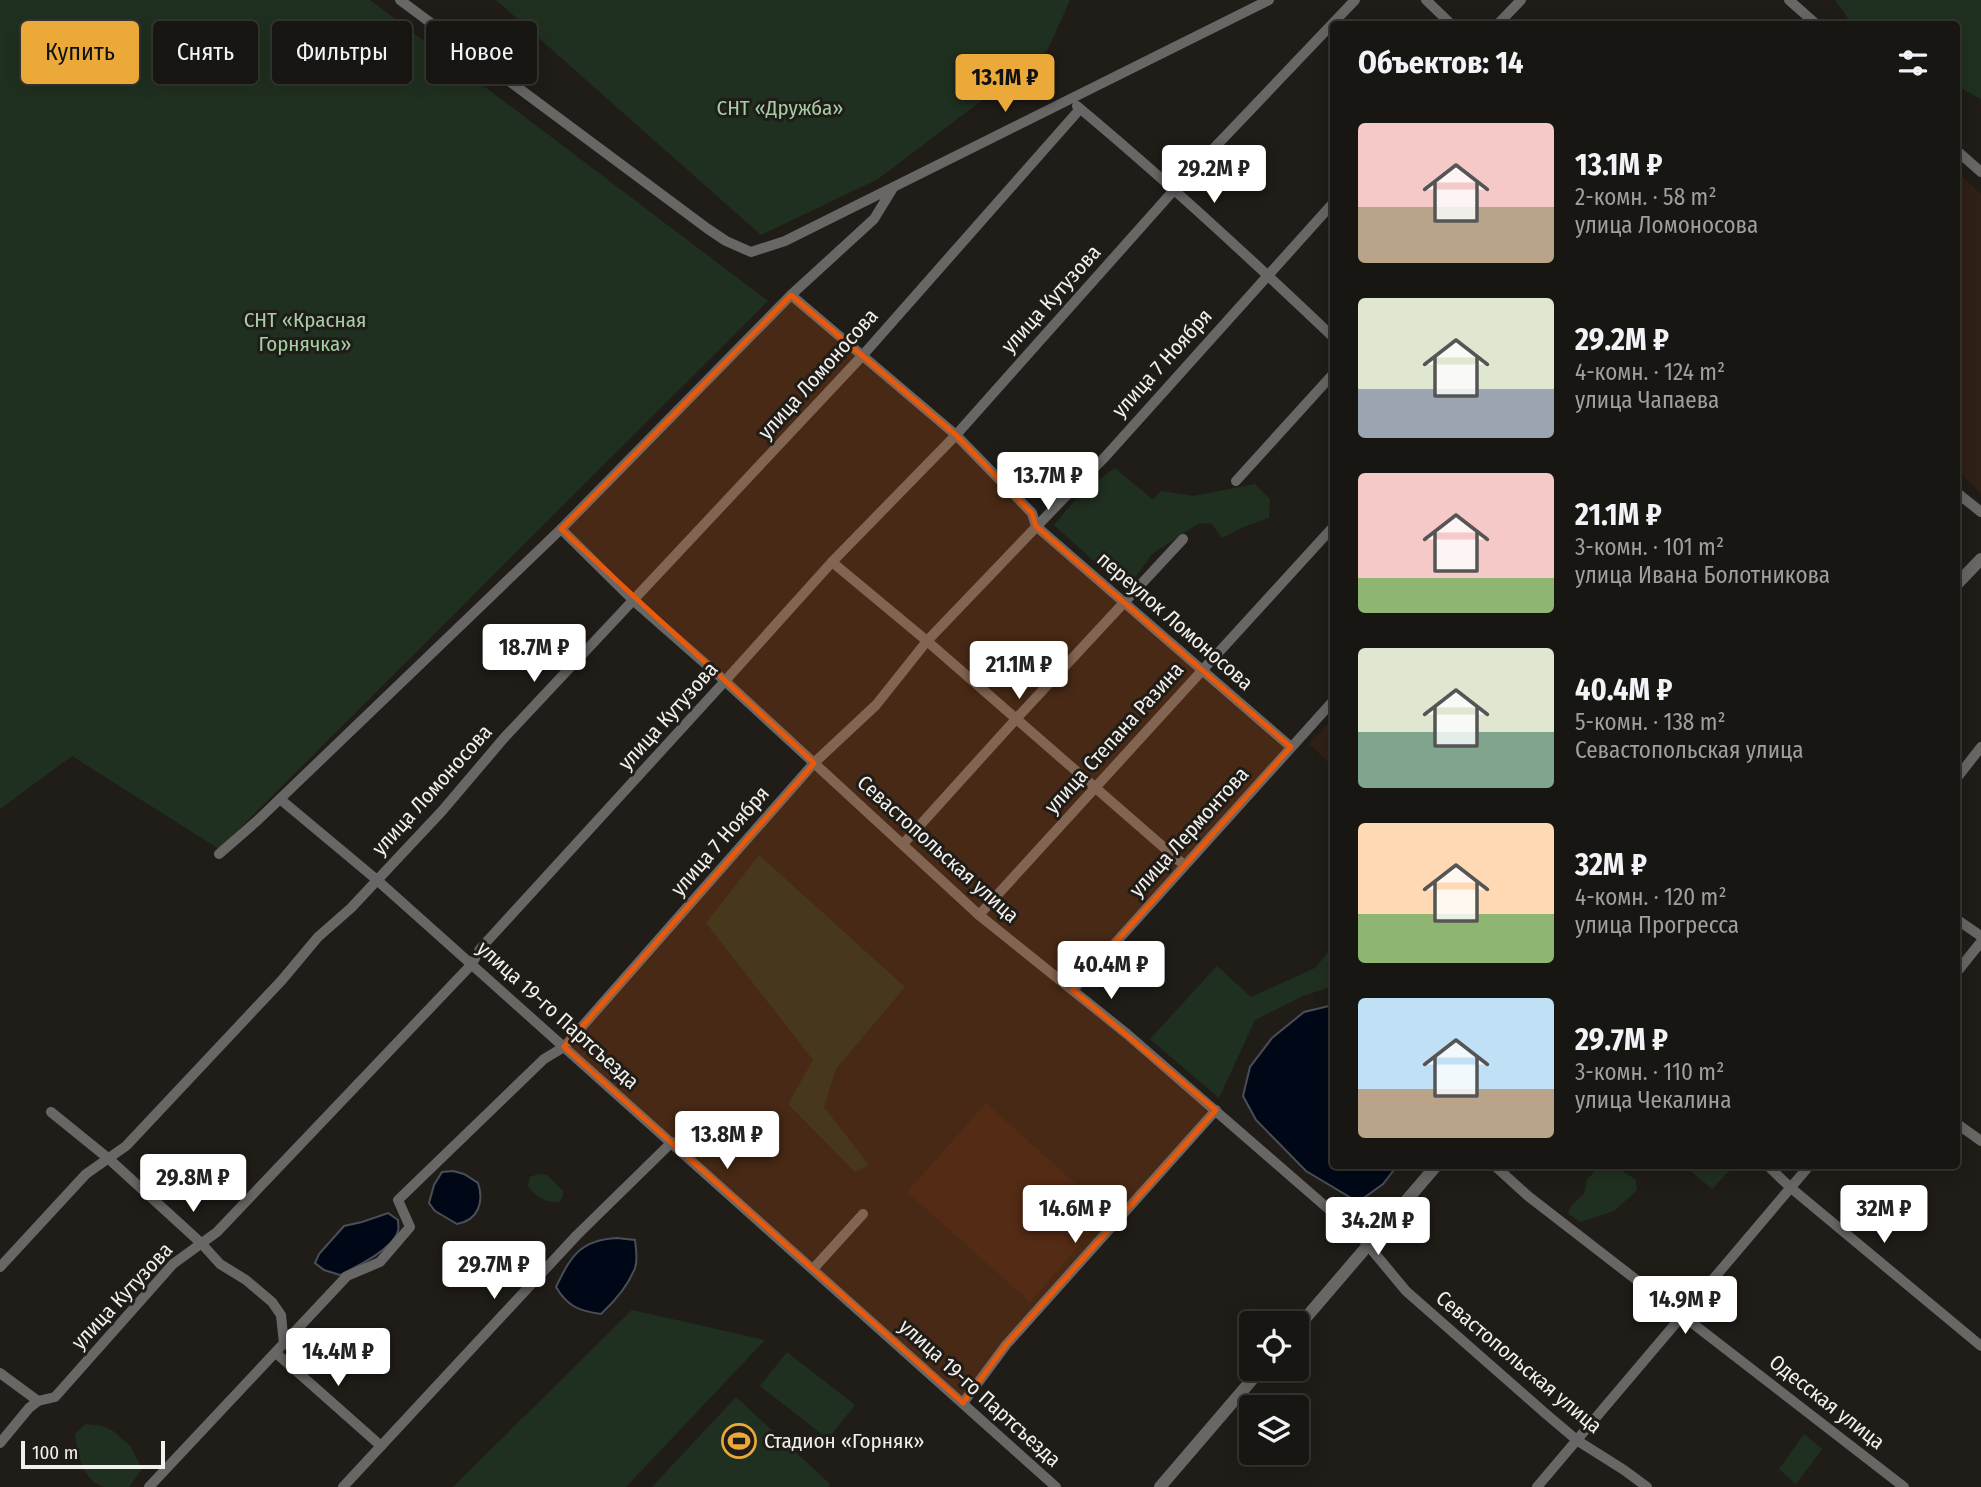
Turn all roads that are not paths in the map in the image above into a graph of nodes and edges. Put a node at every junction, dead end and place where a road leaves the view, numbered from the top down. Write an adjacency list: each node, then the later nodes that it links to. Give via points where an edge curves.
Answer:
1 (400, 0): 18 (street, via 708,229 740,248 751,252 785,241)
2 (1269, 0): 14 (street)
3 (1355, 0): 8 (street, улица Кутузова)
4 (1426, 0): 9 (street)
5 (1521, 0): 10 (street)
6 (1789, 0): 7 (street)
7 (1806, 15): 11 (street); 12 (street)
8 (1335, 21)
9 (1448, 21)
10 (1501, 21)
11 (1800, 21)
12 (1813, 21)
13 (1330, 26): 19 (street, улица Кутузова)
14 (1069, 100): 15 (street); 18 (street)
15 (1080, 108): 19 (street); 24 (street, улица Ломоносова)
16 (1960, 154): 17 (street)
17 (1981, 172)
18 (893, 188): 22 (street, via 874,219)
19 (1174, 190): 21 (street); 26 (street, улица Кутузова)
20 (1330, 206): 21 (street, улица 7 Ноября)
21 (1267, 274): 23 (street); 30 (street, улица 7 Ноября, via 1105,457)
22 (791, 295): 24 (street, переулок Ломоносова); 31 (street)
23 (1330, 334)
24 (863, 355): 26 (street, переулок Ломоносова); 37 (street, улица Ломоносова)
25 (1330, 377): 27 (street)
26 (956, 435): 30 (street, переулок Ломоносова, via 1032,513); 35 (street, улица Кутузова)
27 (1236, 481)
28 (1960, 495): 29 (street)
29 (1981, 512)
30 (1036, 526): 38 (street, переулок Ломоносова); 39 (street, улица 7 Ноября)
31 (561, 529): 37 (street, Севастопольская улица); 49 (street)
32 (1330, 530): 40 (street, улица Степана Разина)
33 (1183, 539): 38 (street)
34 (1981, 559): 36 (street)
35 (832, 562): 39 (street); 41 (street, улица Кутузова)
36 (1960, 581)
37 (634, 601): 41 (street, Севастопольская улица); 53 (street, улица Ломоносова)
38 (1125, 603): 40 (street, переулок Ломоносова); 43 (street)
39 (927, 641): 43 (street); 46 (street, улица 7 Ноября, via 876,705)
40 (1202, 670): 44 (street, переулок Ломоносова); 48 (street, улица Степана Разина)
41 (725, 681): 46 (street, Севастопольская улица); 58 (street, улица Кутузова, via 480,949)
42 (1330, 704): 44 (street, улица Лермонтова)
43 (1016, 719): 48 (street); 50 (street)
44 (1291, 747): 52 (street, улица Лермонтова)
45 (1981, 747): 47 (street)
46 (814, 763): 50 (street, Севастопольская улица); 61 (street, улица 7 Ноября)
47 (1960, 774)
48 (1095, 788): 52 (street); 54 (street, улица Степана Разина)
49 (280, 799): 51 (street); 53 (street, улица 19-го Партсъезда)
50 (903, 845): 54 (street, Севастопольская улица)
51 (219, 855)
52 (1184, 865): 60 (street, улица Лермонтова)
53 (377, 880): 58 (street, улица 19-го Партсъезда); 67 (street, улица Ломоносова, via 318,937 126,1146)
54 (979, 915): 60 (street, Севастопольская улица)
55 (1960, 922): 56 (street)
56 (1981, 936)
57 (1981, 942): 59 (street)
58 (472, 964): 61 (street, улица 19-го Партсъезда); 74 (street, улица Кутузова, via 218,1233)
59 (1960, 968)
60 (1073, 990): 62 (street, Севастопольская улица)
61 (564, 1047): 66 (street, улица 19-го Партсъезда); 80 (street, улица 7 Ноября, via 544,1059 398,1200 410,1227 380,1262 347,1276)
62 (1216, 1110): 75 (street, Севастопольская улица); 86 (street, via 1006,1346)
63 (51, 1112): 67 (street)
64 (1960, 1127): 65 (street)
65 (1981, 1141)
66 (672, 1142): 77 (street, улица 19-го Партсъезда); 89 (street, via 577,1235)
67 (109, 1158): 74 (street); 76 (street, улица Ломоносова, via 86,1174)
68 (1433, 1169): 75 (street)
69 (1498, 1169): 79 (street, Одесская улица)
70 (1771, 1169): 72 (street)
71 (1807, 1169): 72 (street)
72 (1791, 1188): 79 (street); 81 (street)
73 (863, 1214): 77 (street)
74 (201, 1243): 80 (street, via 220,1264 272,1303 281,1315); 85 (street, улица Кутузова, via 173,1264 55,1397)
75 (1368, 1244): 78 (street); 87 (street, Севастопольская улица, via 1406,1290)
76 (0, 1267)
77 (813, 1269): 86 (street, улица 19-го Партсъезда)
78 (1309, 1314)
79 (1683, 1315): 87 (street); 96 (street, Одесская улица)
80 (284, 1344): 82 (street, улица 7 Ноября)
81 (1981, 1346)
82 (276, 1353): 89 (street); 90 (street, улица 7 Ноября)
83 (0, 1373): 85 (street)
84 (1251, 1381): 93 (street)
85 (38, 1401): 88 (street, улица Кутузова)
86 (962, 1403): 92 (street, улица 19-го Партсъезда)
87 (1578, 1441): 94 (street); 95 (street, Севастопольская улица)
88 (0, 1443)
89 (381, 1446): 91 (street)
90 (149, 1487)
91 (343, 1487)
92 (1056, 1487)
93 (1160, 1487)
94 (1537, 1487)
95 (1647, 1487)
96 (1904, 1487)

